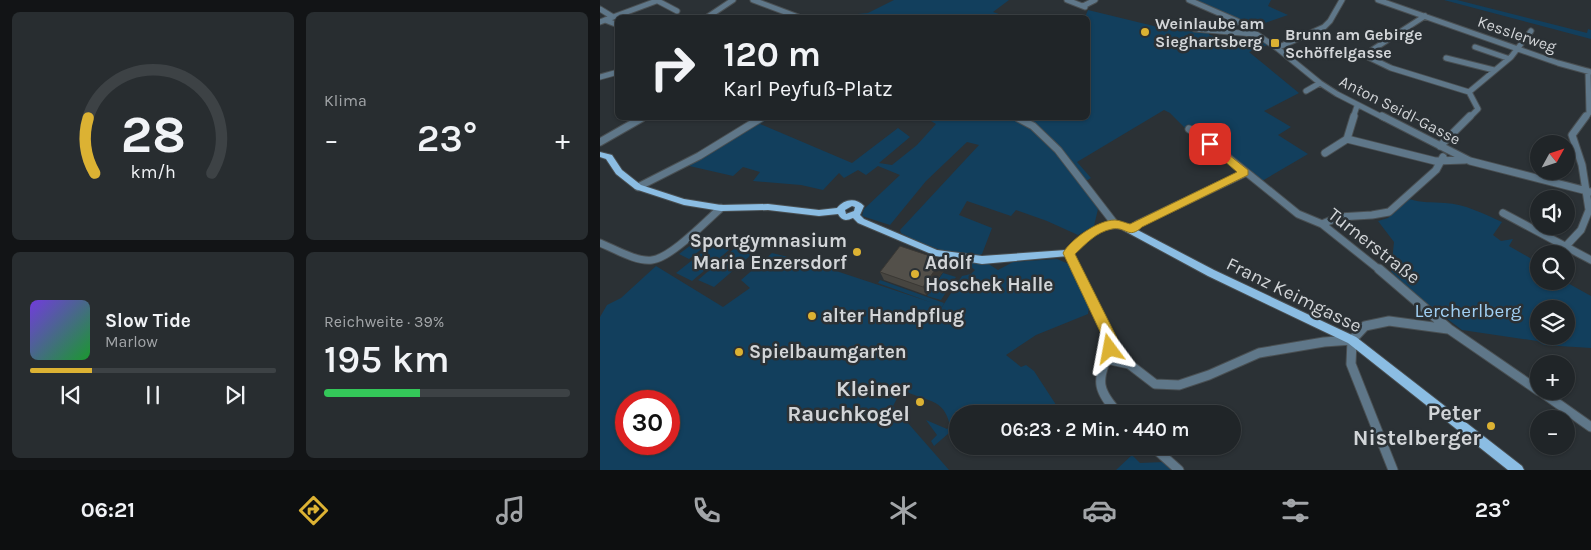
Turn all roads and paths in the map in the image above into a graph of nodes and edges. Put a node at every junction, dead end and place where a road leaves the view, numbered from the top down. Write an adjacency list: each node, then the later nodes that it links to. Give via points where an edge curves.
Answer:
1 (658, 0): 11 (street); 12 (street)
2 (734, 0): 13 (street)
3 (753, 0): 14 (street)
4 (1068, 0): 5 (street, via 1084,6)
5 (1095, 0)
6 (1189, 0): 21 (street, Anton Seidl-Gasse, via 1224,14)
7 (1342, 0): 24 (street, via 1324,27)
8 (1378, 0): 9 (street, Kesslerweg)
9 (1391, 2): 15 (street, Kesslerweg)
10 (600, 9): 16 (street)
11 (677, 11)
12 (618, 15)
13 (711, 15)
14 (793, 15)
15 (1426, 16): 20 (street); 25 (street, Kesslerweg)
16 (613, 17): 17 (street)
17 (603, 21)
18 (1195, 29): 21 (street)
19 (1532, 31): 25 (street)
20 (1400, 32)
21 (1255, 35): 24 (street, Anton Seidl-Gasse)
22 (1389, 39): 34 (street, via 1366,56 1391,68)
23 (1475, 47): 27 (street)
24 (1277, 48): 32 (street, Anton Seidl-Gasse)
25 (1518, 49): 27 (street); 29 (street, Kesslerweg)
26 (1446, 58): 28 (street)
27 (1508, 58): 28 (street)
28 (1494, 70): 34 (street)
29 (1590, 72): 36 (street)
30 (615, 73): 31 (street)
31 (600, 77)
32 (1320, 83): 33 (street); 35 (street, Anton Seidl-Gasse)
33 (1306, 91)
34 (1469, 92): 43 (street, via 1478,109)
35 (1357, 106): 41 (street); 43 (street, Anton Seidl-Gasse)
36 (1590, 113): 50 (street, via 1572,135)
37 (638, 120): 42 (street)
38 (759, 120): 49 (street, via 699,156)
39 (1022, 120): 53 (street, via 1046,138)
40 (1189, 129): 48 (street, Turnerstraße)
41 (1347, 139): 44 (street); 46 (street)
42 (600, 142)
43 (1443, 148): 46 (street); 47 (street, Anton Seidl-Gasse)
44 (1325, 153)
45 (600, 154): 49 (main road, via 609,157 619,172)
46 (1442, 159): 47 (street); 54 (street, via 1436,170 1389,212 1332,217)
47 (1470, 160): 50 (street, Anton Seidl-Gasse)
48 (1245, 173): 54 (street, Turnerstraße, via 1298,214); 55 (street)
49 (638, 187): 51 (main road, via 684,202)
50 (1588, 191): 58 (street, via 1589,210 1581,230)
51 (720, 208): 56 (street, via 657,259); 60 (main road, via 768,207 819,213 840,211 844,216 855,215 861,221 936,253 957,257 992,260)
52 (1503, 213): 57 (street)
53 (1115, 224): 55 (main road, Franz Keimgasse); 60 (main road, via 1088,235)
54 (1322, 224): 62 (street, Turnerstraße)
55 (1132, 229): 63 (main road, Franz Keimgasse, via 1211,273)
56 (600, 244)
57 (1564, 245)
58 (1567, 245)
59 (1575, 251): 61 (street)
60 (1068, 253): 64 (street, via 1111,340)
61 (1591, 260)
62 (1449, 329): 63 (street, via 1389,321 1365,326); 65 (street, Turnerstraße)
63 (1352, 340): 64 (street, via 1259,353 1179,385 1155,384 1129,364); 71 (street, via 1351,364); 72 (main road, Franz Keimgasse)
64 (1106, 359): 67 (street, via 1098,382)
65 (1530, 385)
66 (1552, 400): 68 (street, Turnerstraße)
67 (1110, 405)
68 (1591, 427)
69 (1162, 455): 70 (street)
70 (1179, 470)
71 (1393, 470)
72 (1518, 470)

